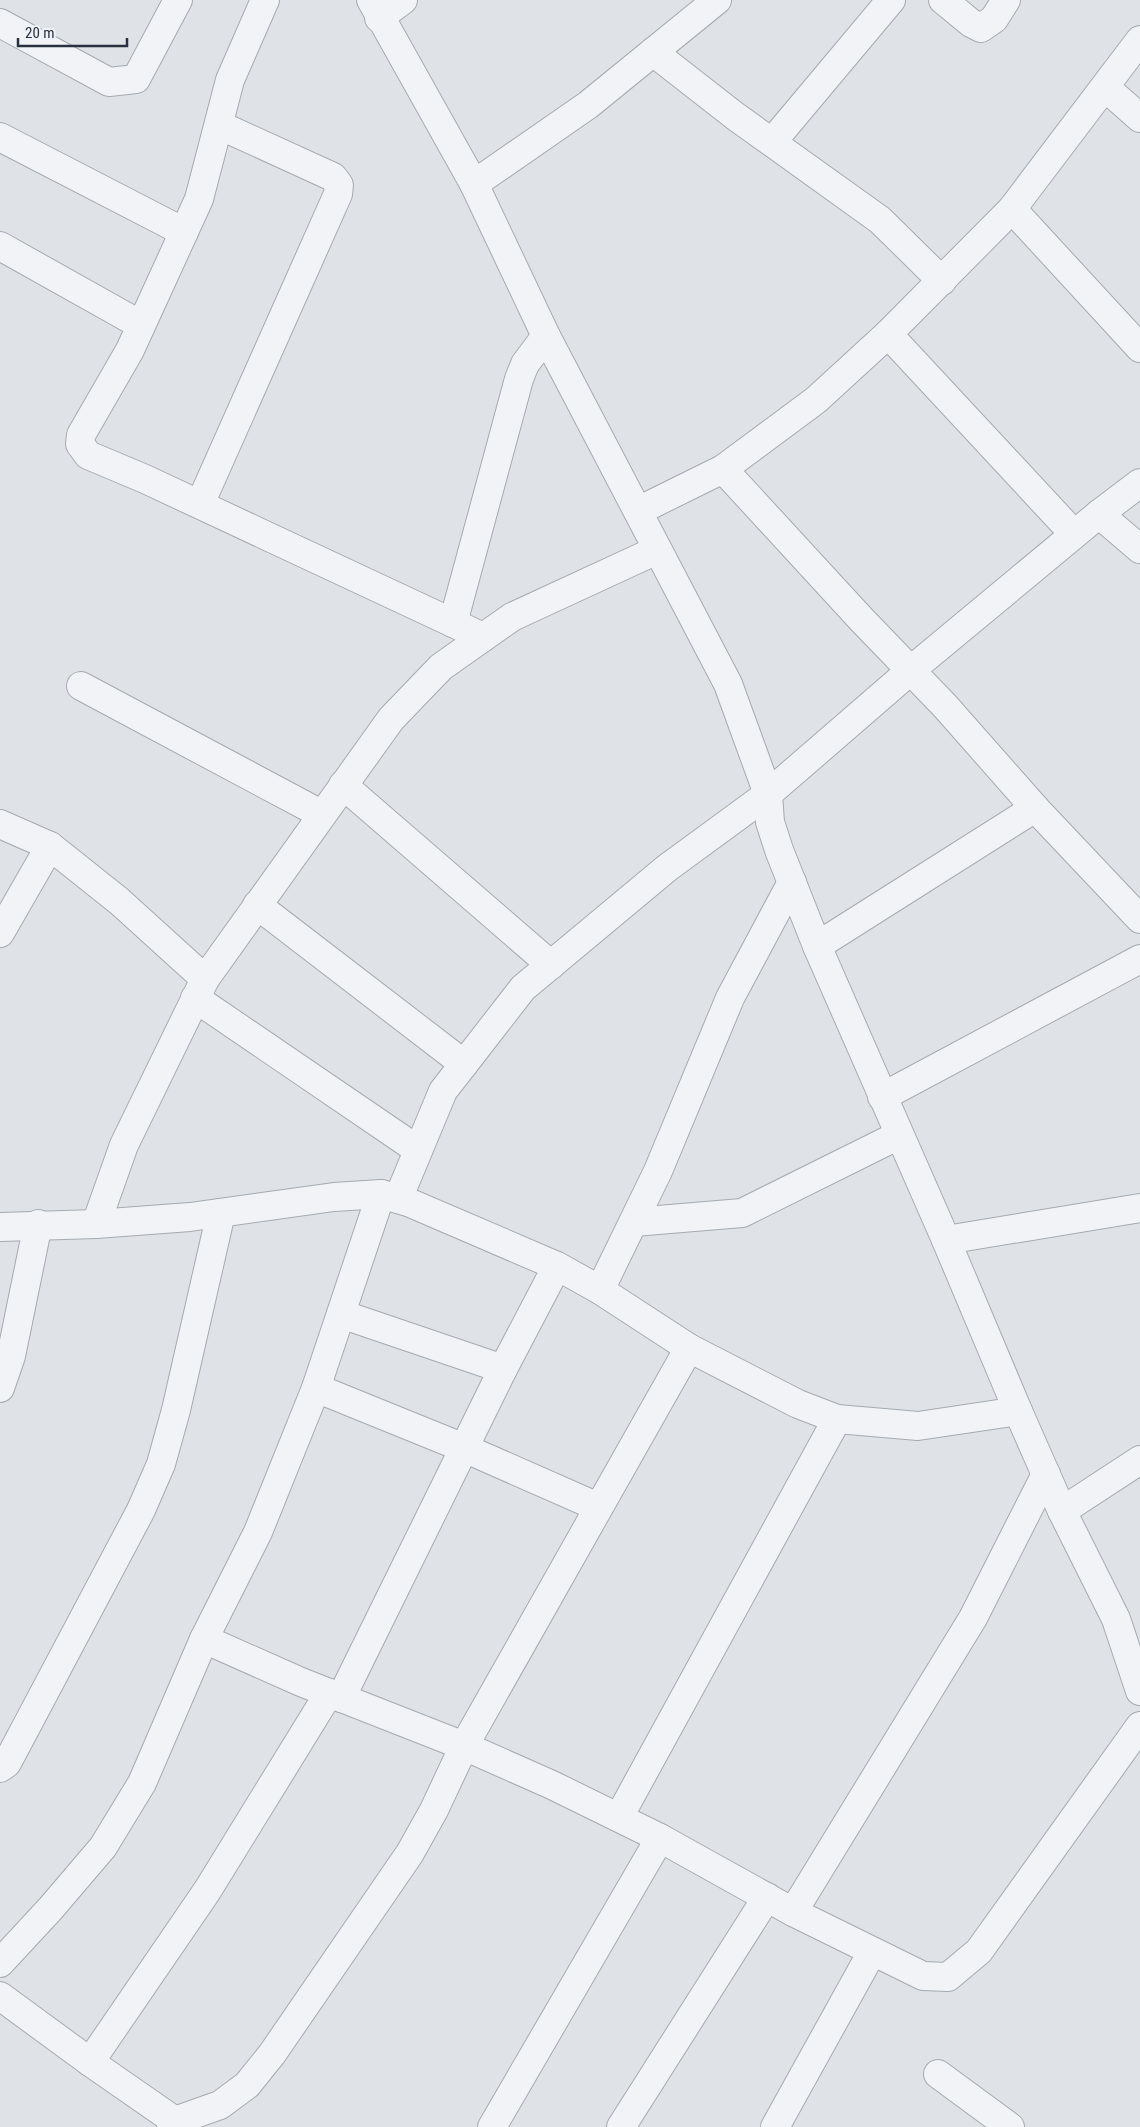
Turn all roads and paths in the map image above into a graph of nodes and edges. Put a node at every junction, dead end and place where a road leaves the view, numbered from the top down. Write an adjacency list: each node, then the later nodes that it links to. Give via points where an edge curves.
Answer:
1 (178, 0): 9 (street, via 136,78 109,82)
2 (265, 0): 14 (street, via 230,80)
3 (403, 0): 8 (street)
4 (717, 0): 11 (street)
5 (891, 0): 16 (street)
6 (943, 0): 7 (street, via 981,28 994,18)
7 (1006, 0)
8 (375, 9): 17 (street)
9 (0, 23)
10 (1140, 40): 12 (street)
11 (653, 52): 16 (street); 17 (street, via 588,105)
12 (1106, 88): 13 (street); 18 (street)
13 (1140, 118)
14 (219, 125): 19 (street, via 199,199); 28 (street, via 333,177 339,185 338,194)
15 (0, 136): 19 (street)
16 (772, 142): 21 (street, via 880,220)
17 (474, 184): 24 (street)
18 (1012, 209): 21 (street); 25 (street)
19 (184, 232): 22 (street)
20 (0, 246): 22 (street)
21 (942, 281): 23 (street)
22 (141, 326): 28 (street, via 81,435 80,444 88,454)
23 (888, 334): 26 (street, via 816,400); 31 (street)
24 (546, 336): 29 (street); 34 (street, via 525,364 519,379)
25 (1140, 348)
26 (723, 469): 29 (street); 36 (street)
27 (1140, 483): 30 (street)
28 (200, 504): 34 (street)
29 (638, 511): 33 (street)
30 (1099, 514): 31 (street); 32 (street)
31 (1074, 534): 36 (street)
32 (1140, 549)
33 (657, 550): 35 (street, via 512,617); 39 (street, via 728,684)
34 (453, 623): 35 (street)
35 (484, 637): 38 (street, via 442,667 391,719)
36 (911, 671): 39 (street); 40 (street)
37 (81, 686): 41 (street)
38 (343, 785): 41 (street); 50 (street)
39 (768, 794): 44 (street, via 770,822); 50 (street, via 667,868)
40 (1035, 808): 46 (street); 48 (street)
41 (321, 814): 45 (street)
42 (0, 824): 43 (street)
43 (50, 846): 47 (street); 51 (street, via 119,902)
44 (792, 882): 48 (street); 59 (street, via 730,998)
45 (257, 905): 51 (street); 52 (street)
46 (1140, 919)
47 (0, 933)
48 (817, 946): 53 (street)
49 (1140, 959): 53 (street)
50 (551, 965): 52 (street, via 523,988)
51 (200, 988): 55 (street); 61 (street, via 124,1145)
52 (464, 1064): 55 (street, via 444,1091)
53 (882, 1097): 54 (street)
54 (899, 1135): 59 (street, via 742,1213); 63 (street)
55 (418, 1150): 56 (street)
56 (390, 1196): 58 (street, via 334,1197); 64 (street); 66 (street)
57 (1140, 1208): 63 (street)
58 (221, 1212): 61 (street); 84 (street, via 161,1464 141,1510 7,1762)
59 (634, 1222): 65 (street)
60 (38, 1224): 61 (street); 62 (street); 69 (street, via 11,1356)
61 (96, 1224)
62 (0, 1227)
63 (946, 1240): 71 (street)
64 (558, 1266): 65 (street); 68 (street)
65 (600, 1290): 67 (street)
66 (341, 1314): 68 (street); 70 (street)
67 (689, 1348): 72 (street, via 798,1404); 76 (street)
68 (503, 1369): 73 (street)
69 (0, 1388)
70 (316, 1388): 73 (street); 78 (street, via 258,1532)
71 (1018, 1412): 72 (street, via 918,1426); 75 (street)
72 (837, 1419): 85 (street)
73 (464, 1448): 76 (street); 81 (street)
74 (1140, 1460): 77 (street)
75 (1046, 1474): 77 (street); 88 (street, via 973,1618)
76 (598, 1507): 83 (street)
77 (1062, 1511): 79 (street)
78 (204, 1639): 81 (street); 90 (street, via 142,1783 103,1846)
79 (1135, 1656): 80 (street)
80 (1140, 1691)
81 (335, 1696): 83 (street); 92 (street)
82 (1140, 1726): 89 (street, via 979,1951 948,1976 923,1976)
83 (464, 1746): 85 (street); 94 (street, via 410,1853 272,2054 247,2085 220,2106)
84 (0, 1768)
85 (618, 1817): 86 (street)
86 (660, 1838): 87 (street); 95 (street)
87 (767, 1897): 88 (street); 96 (street)
88 (793, 1912): 89 (street)
89 (872, 1952): 97 (street)
90 (0, 1963)
91 (0, 1996): 92 (street)
92 (90, 2062): 94 (street)
93 (938, 2074): 98 (street)
94 (173, 2124)
95 (492, 2127)
96 (621, 2127)
97 (775, 2127)
98 (1010, 2127)

